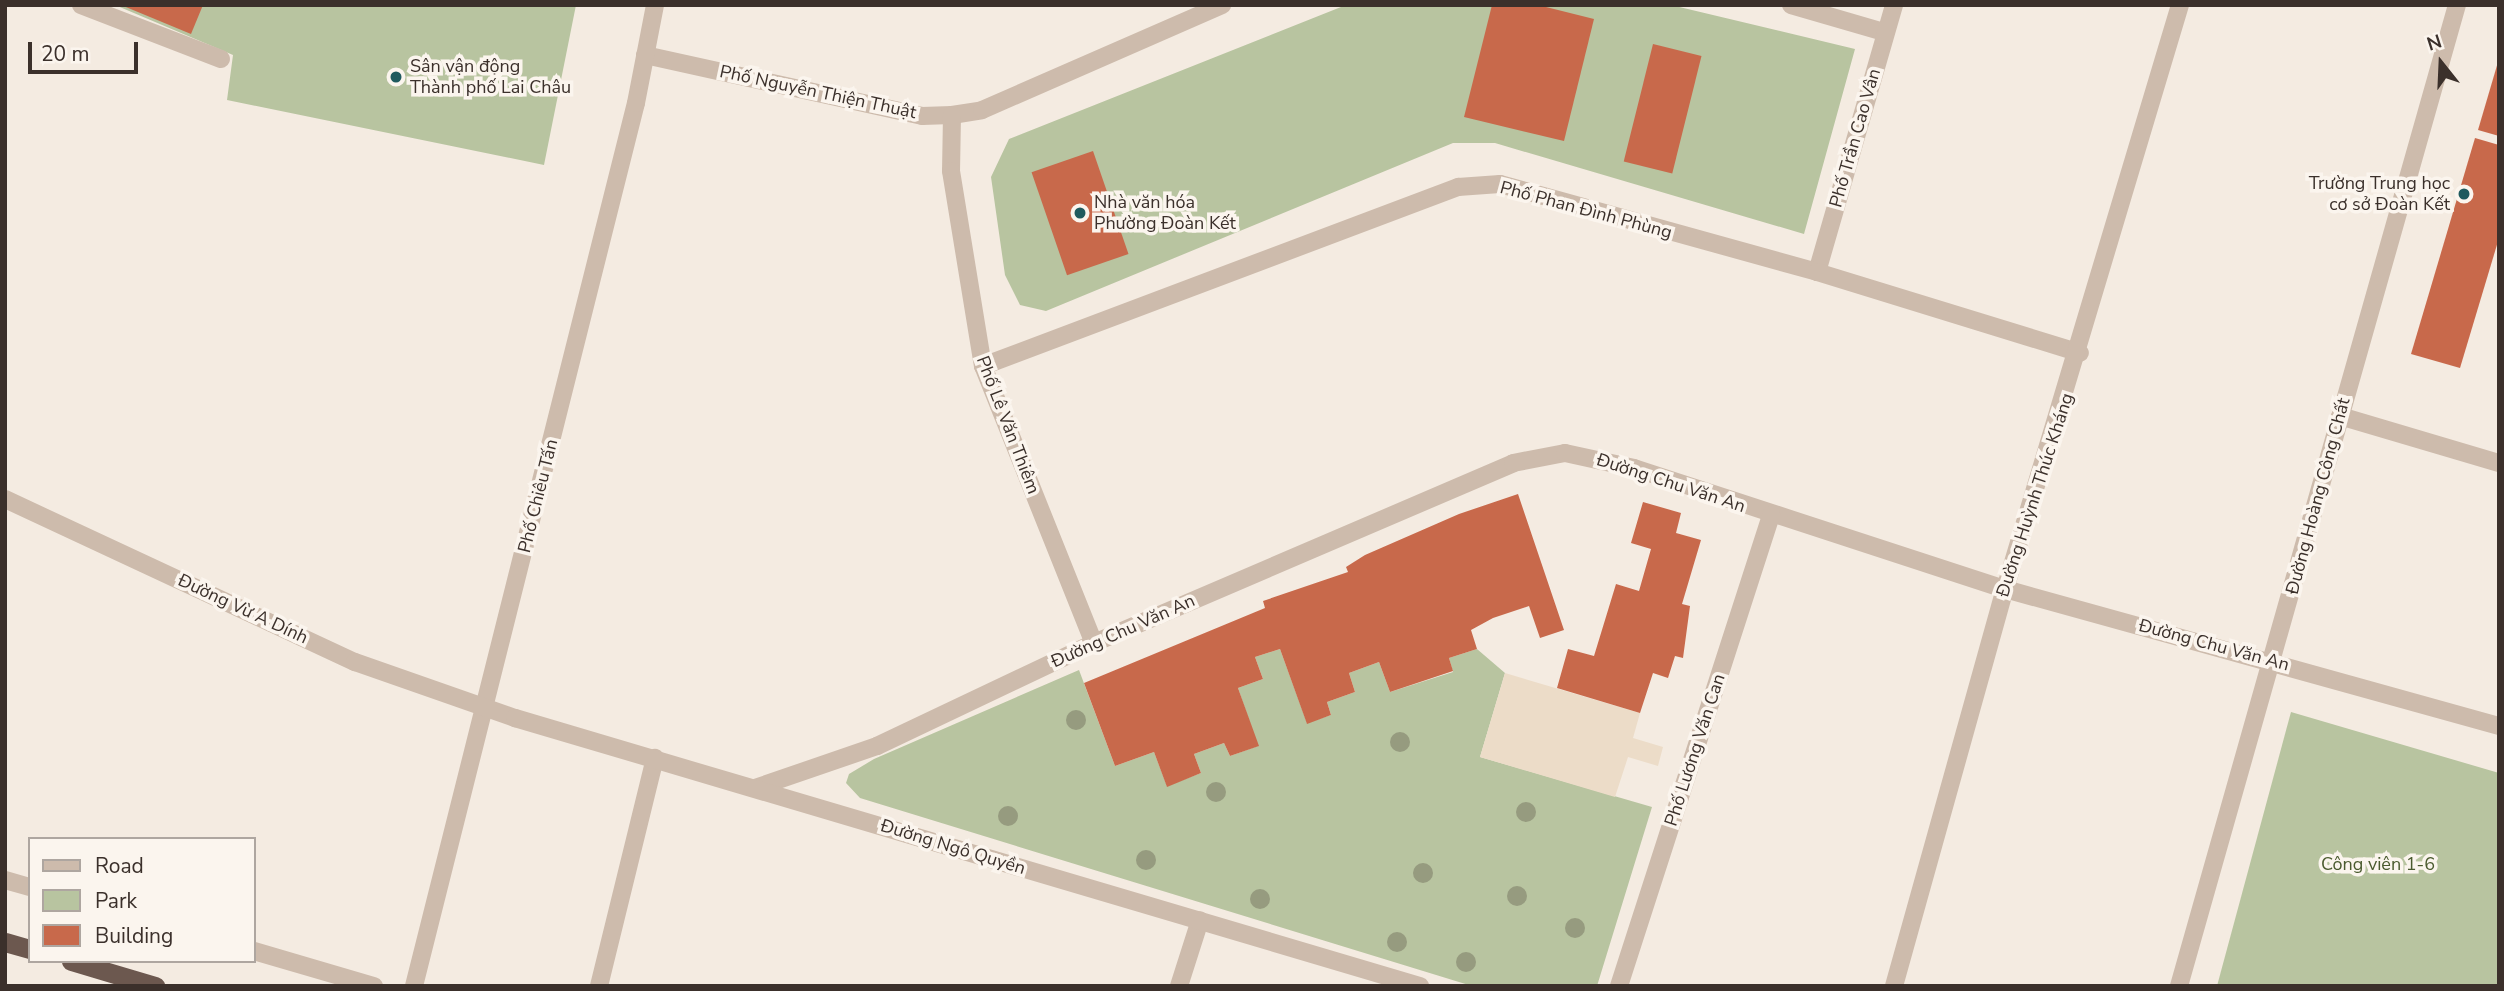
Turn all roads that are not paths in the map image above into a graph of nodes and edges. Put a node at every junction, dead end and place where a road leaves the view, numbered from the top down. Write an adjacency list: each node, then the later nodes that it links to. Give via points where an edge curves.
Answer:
1 (81, 5): 10 (street)
2 (655, 5): 9 (street, Phố Chiêu Tấn)
3 (1222, 5): 11 (street, Phố Nguyễn Thiện Thuật, via 982,110)
4 (1791, 5): 8 (street)
5 (1894, 5): 8 (street, Phố Trần Cao Vân)
6 (2180, 5): 13 (street, Đường Huỳnh Thúc Kháng)
7 (2457, 5): 15 (street, Đường Hoàng Công Chất)
8 (1884, 32): 12 (street, Phố Trần Cao Vân)
9 (645, 55): 11 (street, Phố Nguyễn Thiện Thuật, via 922,116); 22 (street, Phố Chiêu Tấn)
10 (221, 60)
11 (952, 115): 14 (street, Phố Lê Văn Thiêm, via 951,171)
12 (1818, 272): 13 (street, Phố Phan Đình Phùng); 14 (street, Phố Phan Đình Phùng, via 1500,184 1458,187)
13 (2080, 354): 19 (street, Đường Huỳnh Thúc Kháng)
14 (982, 366): 20 (street, Phố Lê Văn Thiêm)
15 (2340, 416): 16 (street); 21 (street, Đường Hoàng Công Chất)
16 (2499, 463)
17 (5, 499): 22 (street, Đường Vừ A Dính, via 355,662)
18 (1772, 515): 19 (street, Đường Chu Văn An); 20 (street, Đường Chu Văn An, via 1599,458 1540,455); 39 (street, Phố Lương Văn Can)
19 (2005, 589): 21 (street, Đường Chu Văn An); 40 (street, Đường Huỳnh Thúc Kháng)
20 (1094, 643): 25 (street, Đường Chu Văn An, via 877,746)
21 (2273, 660): 23 (street, Đường Chu Văn An); 41 (street, Đường Hoàng Công Chất)
22 (485, 708): 24 (street, Đường Ngô Quyền); 35 (street, Phố Chiêu Tấn)
23 (2499, 726)
24 (655, 758): 25 (street, Đường Ngô Quyền); 36 (street)
25 (755, 788): 28 (street, Đường Ngô Quyền)
26 (5, 880): 27 (street)
27 (28, 886)
28 (1200, 920): 37 (street); 38 (street, Đường Ngô Quyền)
29 (5, 942): 30 (highway)
30 (28, 948)
31 (256, 952): 34 (street)
32 (78, 963): 33 (highway)
33 (155, 986)
34 (374, 986)
35 (414, 986)
36 (599, 986)
37 (1179, 986)
38 (1420, 986)
39 (1619, 986)
40 (1894, 986)
41 (2179, 986)

